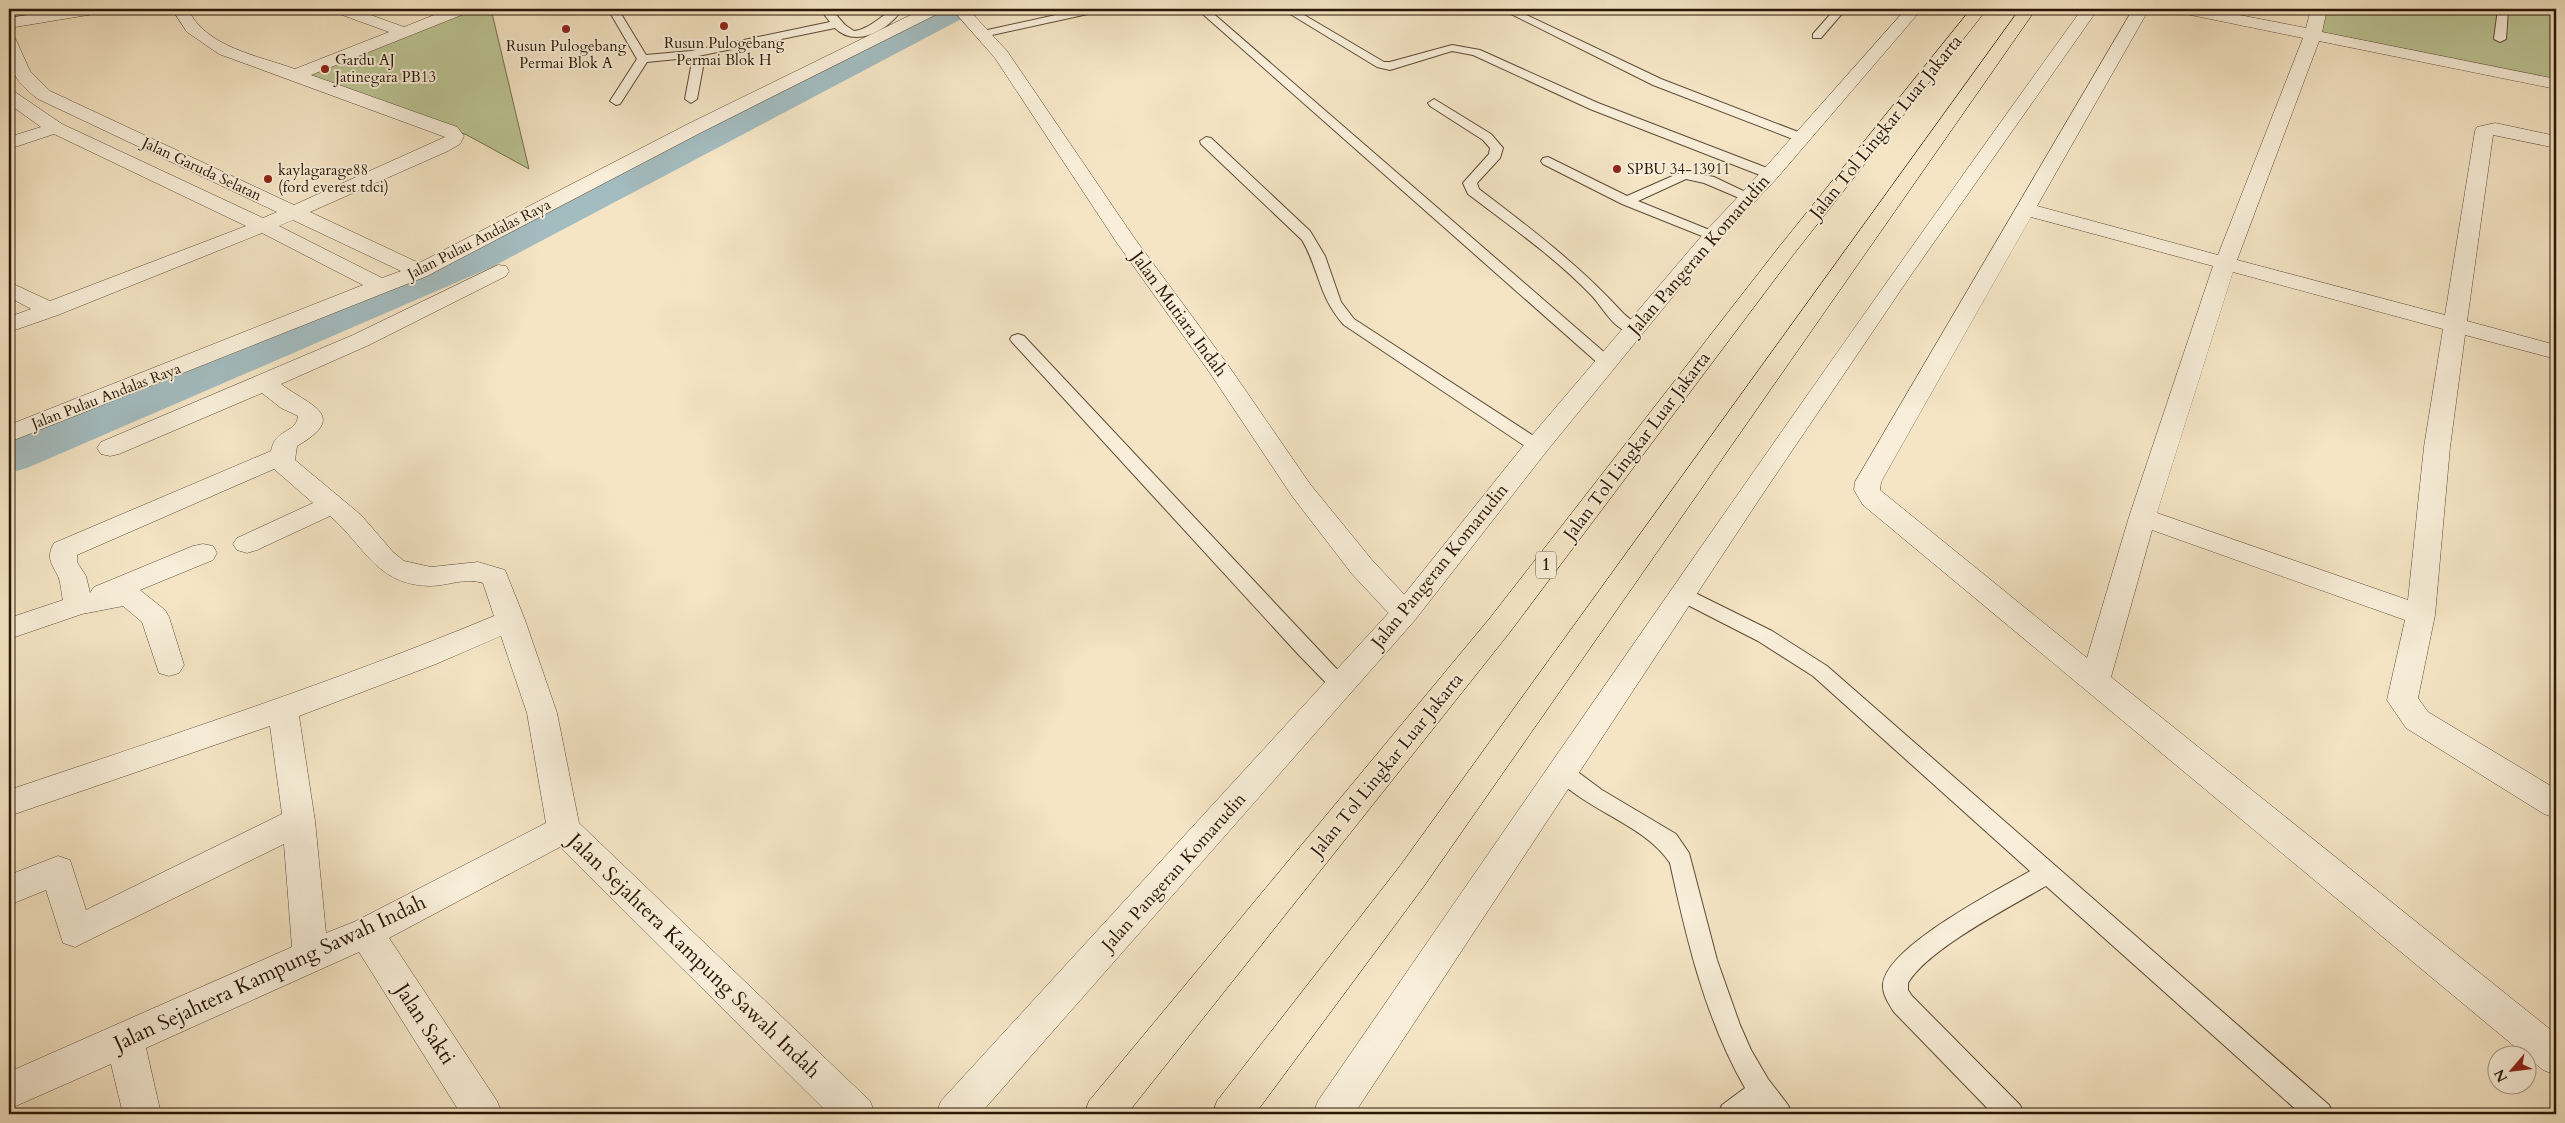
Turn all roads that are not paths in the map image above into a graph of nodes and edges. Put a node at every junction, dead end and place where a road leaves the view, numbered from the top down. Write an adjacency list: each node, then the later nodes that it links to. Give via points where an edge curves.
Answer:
1 (94, 9): 23 (street)
2 (180, 9): 33 (street, via 195,32 213,44)
3 (340, 9): 26 (street)
4 (462, 9): 26 (street)
5 (613, 9): 32 (lane)
6 (825, 9): 24 (lane)
7 (935, 9): 53 (street, Jalan Pulau Andalas Raya, via 686,132)
8 (960, 9): 25 (street, Jalan Mutiara Indah)
9 (1097, 9): 25 (lane)
10 (1202, 9): 63 (lane)
11 (1287, 9): 45 (lane, via 1381,65 1390,66 1452,48 1476,52 1594,106)
12 (1506, 9): 40 (lane, via 1658,82)
13 (1841, 9): 28 (lane)
14 (1914, 9): 40 (street, Jalan Pangeran Komarudin)
15 (1979, 9): 100 (highway, Jalan Tol Lingkar Luar Jakarta / 1, via 1786,251 1500,625)
16 (2028, 9): 101 (highway, via 1418,868)
17 (2090, 9): 73 (street, via 1902,273)
18 (2141, 9): 48 (street)
19 (2186, 9): 27 (street)
20 (2319, 9): 27 (street)
21 (2503, 9): 29 (lane)
22 (896, 11): 24 (lane, via 889,20 855,35 845,32)
23 (9, 23)
24 (837, 24): 31 (lane)
25 (978, 29): 75 (street, Jalan Mutiara Indah, via 1000,55 1127,243 1220,370 1301,490)
26 (403, 32): 33 (street)
27 (2313, 34): 34 (street); 52 (street)
28 (1817, 36)
29 (2500, 39)
30 (9, 42): 49 (street, Jalan Garuda Selatan, via 16,65 32,86 44,95)
31 (691, 54): 32 (lane); 36 (lane, via 697,67)
32 (643, 59): 37 (lane)
33 (292, 76): 49 (street, via 450,131 455,136 441,148)
34 (2556, 84)
35 (9, 96): 39 (street, Jalan Garuda Selatan)
36 (691, 99)
37 (616, 101)
38 (1434, 103): 60 (lane, via 1487,137 1498,148 1470,183 1473,191 1549,250 1604,299 1619,321)
39 (55, 128): 43 (street); 50 (street, Jalan Garuda Selatan)
40 (1802, 138): 45 (street, Jalan Pangeran Komarudin)
41 (1206, 141): 66 (lane, via 1312,244 1336,309 1350,322)
42 (2556, 142): 59 (street, via 2495,130 2484,131)
43 (9, 143)
44 (1548, 161): 47 (lane)
45 (1770, 174): 46 (street, Jalan Pangeran Komarudin)
46 (1749, 197): 47 (lane, via 1714,182 1684,176); 51 (street, Jalan Pangeran Komarudin)
47 (1627, 201): 51 (lane)
48 (2024, 209): 52 (street); 80 (street, via 1868,482 1867,490 1872,499)
49 (295, 212): 50 (street); 53 (street, Jalan Garuda Selatan)
50 (263, 226): 55 (street, Jalan Garuda Selatan); 57 (street)
51 (1712, 236): 60 (street, Jalan Pangeran Komarudin)
52 (2225, 263): 59 (street); 70 (street)
53 (419, 271): 55 (street, Jalan Pulau Andalas Raya)
54 (498, 271): 64 (street, via 362,340)
55 (383, 287): 65 (street, Jalan Pulau Andalas Raya)
56 (9, 288): 57 (street)
57 (50, 310): 58 (street)
58 (9, 325)
59 (2454, 325): 62 (street); 76 (street, via 2437,447)
60 (1634, 329): 63 (street, Jalan Pangeran Komarudin)
61 (1018, 339): 81 (lane)
62 (2556, 352)
63 (1606, 362): 66 (street, Jalan Pangeran Komarudin)
64 (264, 383): 67 (street); 68 (street, via 290,403 310,413 308,427 286,442)
65 (9, 434)
66 (1537, 446): 75 (street, Jalan Pangeran Komarudin)
67 (110, 448)
68 (282, 456): 69 (street, via 282,462); 74 (street, via 64,550 63,563 72,576)
69 (332, 504): 71 (street); 77 (street, via 398,570 435,576 467,570 481,571 495,577)
70 (2142, 517): 76 (street); 80 (street)
71 (247, 544)
72 (202, 553): 74 (street)
73 (1682, 594): 83 (street); 88 (lane, via 1765,636 1820,671)
74 (78, 605): 78 (street); 79 (street, via 128,595 155,617)
75 (1405, 613): 81 (street, Jalan Pangeran Komarudin)
76 (2421, 615): 85 (street, via 2402,700 2407,709 2417,720)
77 (511, 620): 82 (street); 87 (street, via 542,713)
78 (9, 629)
79 (169, 665)
80 (2095, 681): 93 (street)
81 (1341, 686): 99 (street, Jalan Pangeran Komarudin)
82 (283, 710): 84 (street); 86 (street)
83 (1563, 773): 95 (lane, via 1668,842 1681,860 1720,1010); 102 (street)
84 (9, 804)
85 (2556, 805)
86 (299, 821): 89 (street, via 75,932 58,870); 91 (street)
87 (564, 829): 90 (street, Jalan Sejahtera Kampung Sawah Indah); 98 (street, Jalan Sejahtera Kampung Sawah Indah)
88 (2049, 872): 105 (lane, via 1925,946 1896,978 1895,991 1903,1004); 106 (lane)
89 (9, 890)
90 (366, 933): 91 (street, Jalan Sejahtera Kampung Sawah Indah); 97 (street, Jalan Sakti)
91 (310, 956): 92 (street, Jalan Sejahtera Kampung Sawah Indah)
92 (125, 1040): 94 (street, Jalan Sejahtera Kampung Sawah Indah); 96 (street)
93 (2556, 1056)
94 (9, 1091)
95 (1760, 1093): 103 (lane); 104 (lane)
96 (142, 1114)
97 (483, 1114)
98 (856, 1114)
99 (955, 1114)
100 (1103, 1114)
101 (1231, 1114)
102 (1332, 1114)
103 (1731, 1114)
104 (1779, 1114)
105 (2011, 1114)
106 (2320, 1114)

